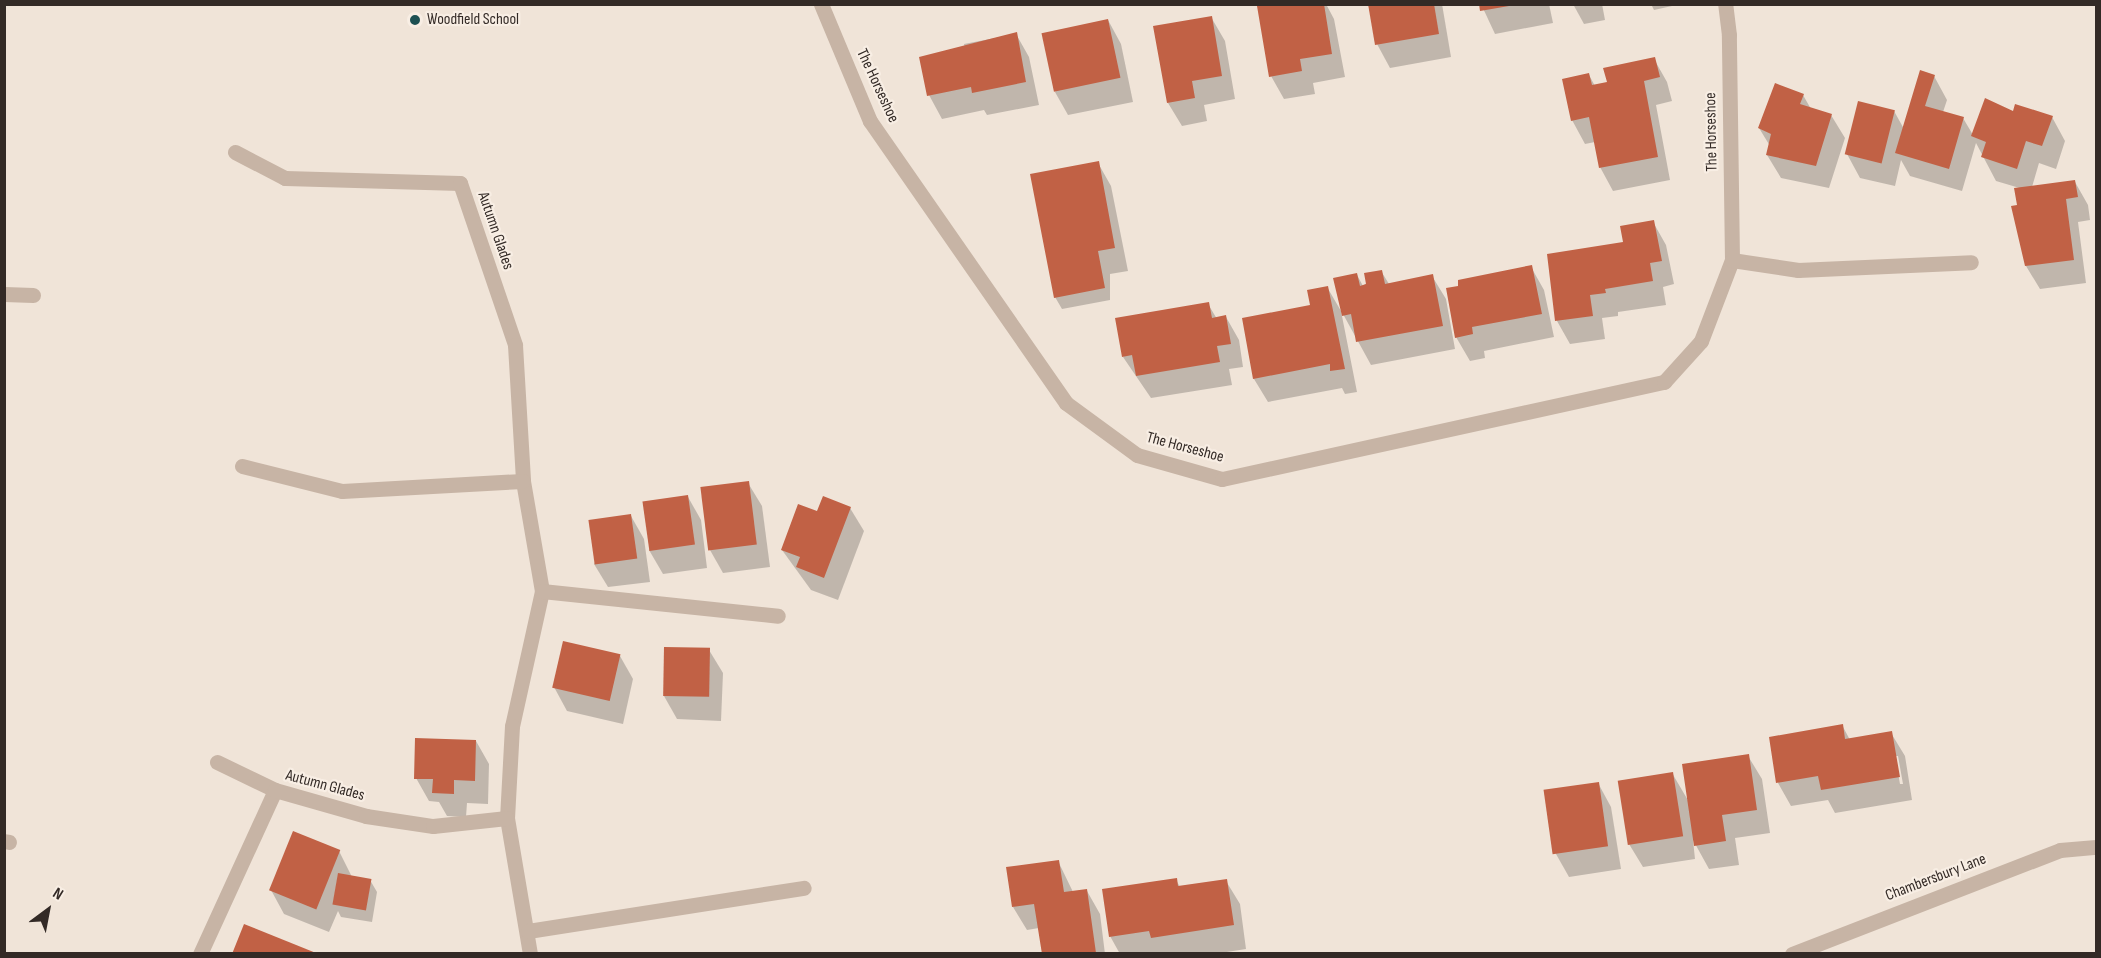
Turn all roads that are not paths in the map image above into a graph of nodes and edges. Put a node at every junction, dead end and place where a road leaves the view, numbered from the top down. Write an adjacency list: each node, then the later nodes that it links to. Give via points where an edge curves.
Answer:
1 (820, 4): 4 (street, The Horseshoe, via 870,121 1066,403 1137,455 1222,479 1664,382 1701,341)
2 (1725, 4): 4 (street, The Horseshoe, via 1729,35)
3 (235, 152): 9 (street, Autumn Glades, via 285,178 460,183 515,345)
4 (1732, 260): 5 (street, via 1798,270)
5 (1971, 262)
6 (4, 294): 7 (street)
7 (33, 295)
8 (242, 466): 9 (street, via 342,491)
9 (523, 481): 10 (street, Autumn Glades)
10 (542, 591): 11 (street); 14 (street, Autumn Glades, via 512,726)
11 (778, 616)
12 (217, 762): 13 (street)
13 (275, 790): 14 (street, Autumn Glades, via 366,816 433,826); 18 (street, Autumn Glades)
14 (507, 818): 17 (street, Autumn Glades)
15 (2097, 847): 20 (street, Chambersbury Lane, via 2060,850)
16 (804, 888): 17 (street)
17 (528, 931): 19 (street, Autumn Glades)
18 (200, 954)
19 (530, 954)
20 (1792, 954)

